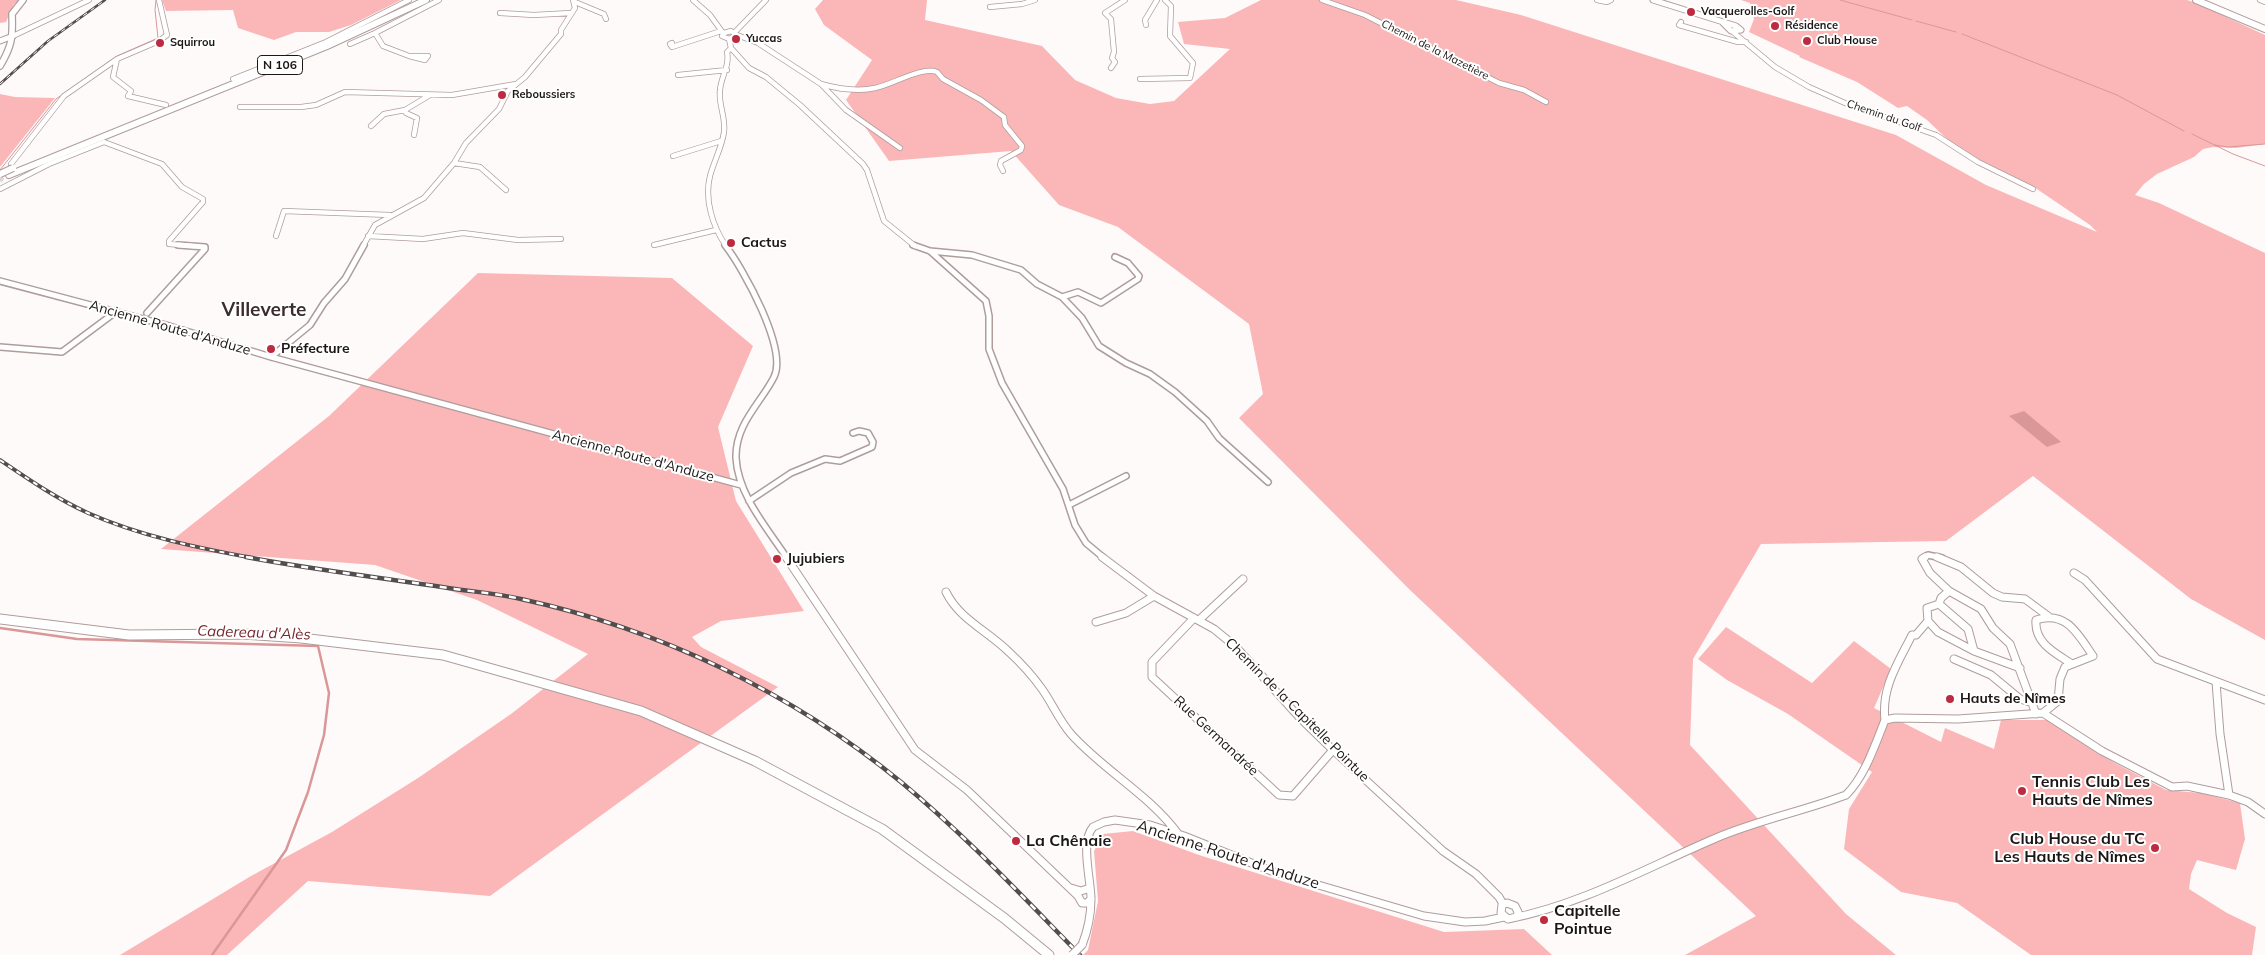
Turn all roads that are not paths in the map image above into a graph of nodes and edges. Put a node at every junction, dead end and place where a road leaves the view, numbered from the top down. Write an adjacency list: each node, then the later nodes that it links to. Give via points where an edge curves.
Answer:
1 (23, 0): 33 (main road, via 12,14)
2 (89, 0): 33 (street)
3 (159, 0): 41 (street, via 167,35)
4 (409, 0): 46 (street, via 326,42)
5 (426, 0): 61 (main road, N 106, via 342,40)
6 (439, 0): 30 (street)
7 (692, 0): 29 (street)
8 (766, 0): 32 (street)
9 (1034, 0): 21 (street)
10 (1125, 0): 43 (street, via 1105,13 1111,19 1114,52)
11 (1157, 0): 26 (street, via 1145,20)
12 (1164, 0): 47 (street, via 1171,6 1170,36 1192,63 1190,78)
13 (1322, 0): 51 (street, Chemin de la Mazetière, via 1365,15 1499,83 1524,90)
14 (1597, 0): 15 (street)
15 (1610, 0)
16 (1653, 0): 27 (street)
17 (2196, 0): 28 (main road)
18 (2260, 0): 20 (street)
19 (574, 1): 23 (street); 24 (street, via 600,11)
20 (2265, 2)
21 (990, 7)
22 (500, 13): 23 (street)
23 (571, 13): 48 (street, via 561,34)
24 (606, 20)
25 (1681, 22): 36 (street, via 1679,25)
26 (1146, 25)
27 (1729, 27): 31 (street); 31 (street, via 1740,28)
28 (2265, 29)
29 (723, 32): 32 (street); 34 (street, via 722,36); 37 (street, via 672,46)
30 (375, 33): 38 (street); 40 (street, via 384,46)
31 (1737, 33): 36 (street, Chemin du Golf)
32 (736, 34): 34 (street); 49 (street, via 758,43)
33 (13, 36): 35 (street); 42 (main road)
34 (729, 39): 39 (street)
35 (0, 42)
36 (1746, 42): 66 (street, Chemin du Golf, via 1775,67 1809,87 1844,103 1928,131 1978,162)
37 (672, 43)
38 (350, 44)
39 (731, 48): 44 (street, via 727,52); 74 (street, Chemin de la Capitelle Pointue, via 749,68 766,77 800,105 863,164 884,221 916,247)
40 (409, 56)
41 (117, 59): 52 (street, via 114,77 131,91 128,96); 61 (street, via 64,96)
42 (0, 66)
43 (1111, 68)
44 (727, 70): 45 (street); 57 (street, via 720,91 725,114)
45 (678, 75)
46 (233, 79)
47 (1140, 79)
48 (517, 84): 50 (street, via 452,95); 60 (street, via 508,91 499,109 466,143)
49 (821, 84): 58 (street, via 846,110); 62 (street, via 845,90 872,90 924,70 937,72 1004,117 1005,125 1022,146 1001,162)
50 (432, 94): 53 (street, via 345,92 316,105); 54 (street)
51 (1546, 102)
52 (166, 105)
53 (240, 107)
54 (405, 110): 55 (street, via 384,114); 56 (street, via 416,118)
55 (371, 126)
56 (414, 135)
57 (721, 141): 59 (street); 69 (street, via 708,190)
58 (900, 148)
59 (673, 156)
60 (454, 163): 67 (street, via 480,167); 68 (street, via 424,198)
61 (11, 169): 63 (main road, N 106, bridge); 64 (main road, N 106)
62 (1003, 171)
63 (0, 174)
64 (0, 178)
65 (0, 189): 79 (street, via 49,164 104,142 162,164 182,187 203,199 169,244 205,249)
66 (2033, 189)
67 (506, 190)
68 (390, 215): 70 (street, via 284,211); 71 (street, via 375,225)
69 (716, 230): 73 (street); 85 (street, via 755,295 769,329 778,364 775,376 736,440 735,457)
70 (276, 236)
71 (368, 236): 72 (street, via 423,239 463,233 518,240); 81 (street, via 345,279 310,324)
72 (561, 239)
73 (654, 245)
74 (930, 251): 77 (street, via 972,255 1020,270 1037,284); 87 (street, Chemin de la Capitelle Pointue, via 986,301 989,349 1002,384 1046,457)
75 (1115, 257): 77 (street, via 1128,263 1138,279 1101,303 1078,292)
76 (0, 281): 78 (street, Ancienne Route d'Anduze)
77 (1062, 297): 84 (street, via 1082,318 1099,346 1175,392)
78 (117, 312): 80 (street, via 62,352); 81 (street, Ancienne Route d'Anduze)
79 (147, 313)
80 (0, 347)
81 (272, 358): 85 (street, Ancienne Route d'Anduze)
82 (853, 433): 86 (street, via 868,433 872,447 840,461 825,459 791,473)
83 (1126, 476): 87 (street)
84 (1268, 482)
85 (741, 485): 86 (street)
86 (749, 501): 112 (street, via 915,750 967,790)
87 (1069, 505): 92 (street, Chemin de la Capitelle Pointue, via 1075,525 1086,543)
88 (2074, 573): 103 (street, via 2085,580 2157,658)
89 (1244, 579): 96 (street)
90 (1949, 590): 93 (street); 94 (street, via 1930,573 1922,559 1928,555 1942,558 1960,567 1993,593 2025,599); 102 (street, via 1981,609 1993,628 2010,644)
91 (946, 592): 111 (street, via 961,614 995,638 1031,676 1072,735 1164,813)
92 (1154, 596): 96 (street, Chemin de la Capitelle Pointue); 98 (street, via 1104,622)
93 (1939, 604): 97 (street, via 1927,608); 99 (street, via 1968,630)
94 (2048, 616): 101 (street, via 2036,620 2034,629 2037,636); 101 (street, via 2072,625 2093,656)
95 (0, 619): 118 (main road, via 129,635 243,634 433,654 641,711 755,761 882,829)
96 (1196, 619): 108 (street, Chemin de la Capitelle Pointue, via 1236,647); 108 (street, Rue Germandrée, via 1152,662 1152,677 1279,795 1293,796)
97 (1928, 621): 99 (street, via 1938,632); 107 (street, via 1912,636 1891,674 1882,707)
98 (1096, 622)
99 (1974, 651): 102 (street)
100 (1954, 659): 105 (street, via 1991,675 2020,699)
101 (2072, 664): 106 (street, via 2065,666 2060,679 2058,701)
102 (2020, 668): 105 (street)
103 (2216, 682): 104 (street); 109 (street)
104 (2265, 700)
105 (2030, 702): 106 (street)
106 (2039, 714): 107 (street); 109 (street, via 2172,787 2187,786)
107 (1885, 720): 116 (street, via 1859,778 1846,795 1718,837 1632,877 1535,914)
108 (1333, 750): 115 (street, Chemin de la Capitelle Pointue)
109 (2229, 795): 110 (street, via 2248,802)
110 (2265, 814)
111 (1179, 835): 113 (street, Ancienne Route d'Anduze, via 1114,820 1095,826 1088,833); 117 (street, Ancienne Route d'Anduze, via 1252,865 1422,915 1468,922)
112 (1068, 887): 113 (street, via 1081,891); 114 (street, via 1082,903)
113 (1090, 888): 114 (street, Ancienne Route d'Anduze)
114 (1091, 899): 119 (street, Ancienne Route d'Anduze, bridge, via 1088,930 1082,945)
115 (1504, 902): 116 (street, Chemin de la Capitelle Pointue, via 1515,906); 117 (street)
116 (1518, 914): 117 (street, Ancienne Route d'Anduze, via 1511,920)
117 (1500, 916)
118 (1049, 955)
119 (1072, 955)

